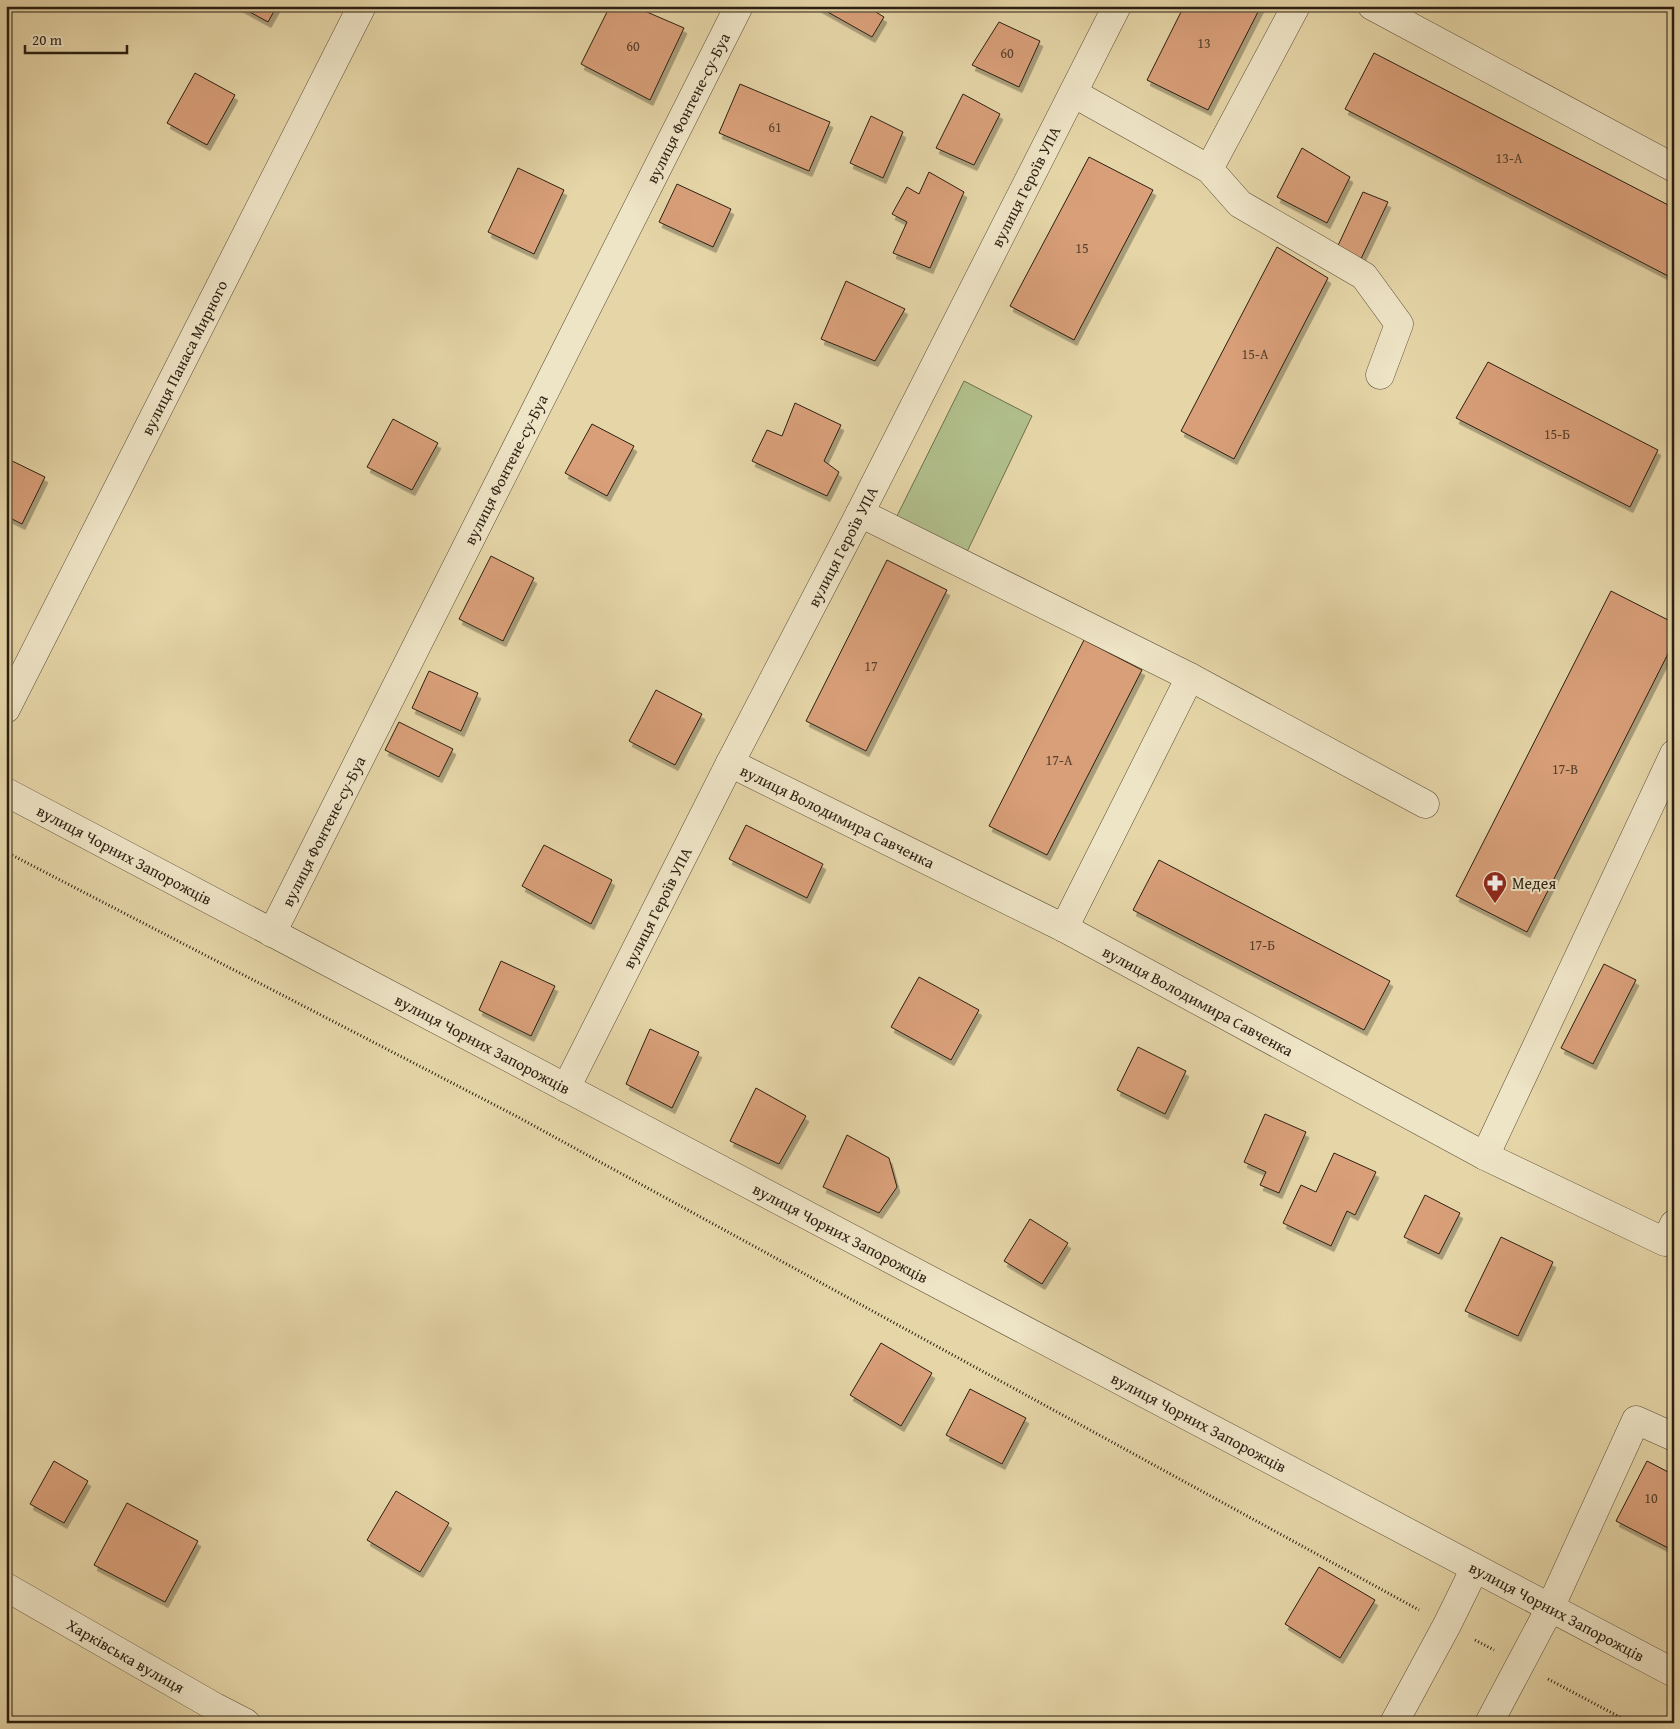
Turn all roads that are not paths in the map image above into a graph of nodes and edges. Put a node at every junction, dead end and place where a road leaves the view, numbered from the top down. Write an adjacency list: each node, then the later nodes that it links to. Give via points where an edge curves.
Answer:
1 (362, 6): 12 (street, вулиця Панаса Мирного)
2 (739, 6): 18 (street, вулиця Фонтене-су-Буа)
3 (1117, 6): 6 (street, вулиця Героїв УПА)
4 (1296, 6): 8 (street)
5 (1372, 6): 7 (street)
6 (1073, 93): 8 (street); 10 (street, вулиця Героїв УПА)
7 (1674, 168)
8 (1210, 169): 9 (street, via 1240,204 1364,276 1399,324)
9 (1380, 375)
10 (860, 513): 11 (street); 14 (street, вулиця Героїв УПА)
11 (1190, 678): 16 (street); 17 (street)
12 (6, 709)
13 (1674, 754): 20 (street)
14 (730, 763): 17 (street, вулиця Володимира Савченка); 19 (street, вулиця Героїв УПА)
15 (6, 792): 18 (street, вулиця Чорних Запорожців)
16 (1425, 804)
17 (1064, 928): 20 (street, вулиця Володимира Савченка)
18 (272, 933): 19 (street, вулиця Чорних Запорожців)
19 (566, 1088): 23 (street, вулиця Чорних Запорожців)
20 (1485, 1156): 21 (street, вулиця Володимира Савченка)
21 (1669, 1233)
22 (1674, 1437): 25 (street, via 1636,1420)
23 (1474, 1568): 25 (street, вулиця Чорних Запорожців); 28 (street)
24 (6, 1587): 27 (street, Харківська вулиця)
25 (1550, 1608): 26 (street, вулиця Чорних Запорожців); 29 (street)
26 (1674, 1673)
27 (246, 1723)
28 (1394, 1723)
29 (1489, 1723)

